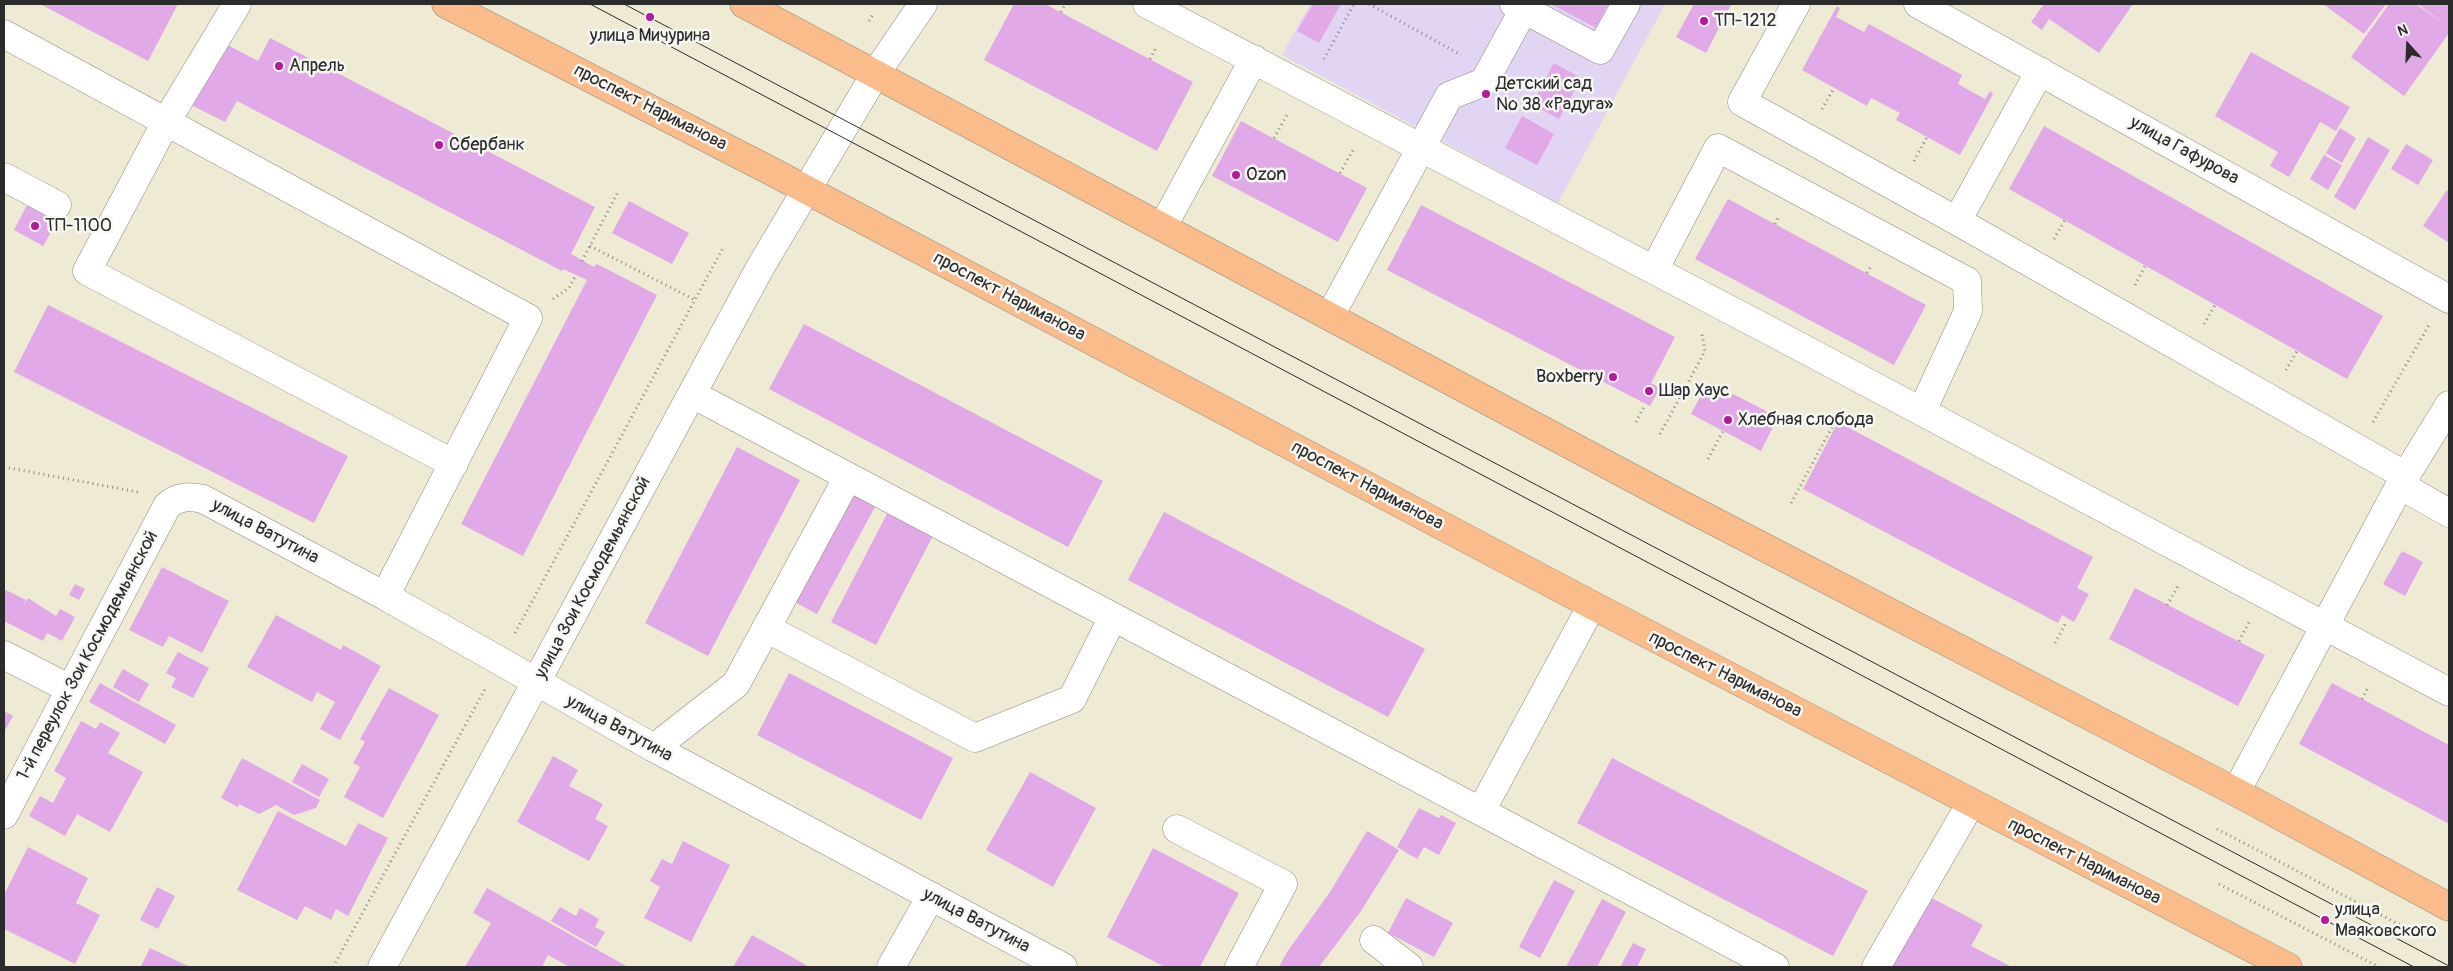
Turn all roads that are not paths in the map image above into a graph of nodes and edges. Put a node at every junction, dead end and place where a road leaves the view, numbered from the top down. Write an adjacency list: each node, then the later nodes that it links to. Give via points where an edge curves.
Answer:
1 (237, 4): 14 (street)
2 (446, 4): 17 (main road, проспект Нариманова)
3 (744, 4): 13 (main road)
4 (922, 4): 13 (street)
5 (1626, 4): 9 (street, via 1600,50)
6 (1796, 4): 19 (street, via 1742,102)
7 (1918, 4): 12 (street, улица Гафурова)
8 (1152, 5): 11 (street)
9 (1519, 7): 15 (street, via 1484,82 1449,96)
10 (4, 34): 14 (street)
11 (1254, 59): 15 (street); 20 (street)
12 (2040, 71): 19 (street); 22 (street, улица Гафурова)
13 (876, 73): 17 (street, улица Зои Космодемьянской); 20 (main road)
14 (166, 122): 27 (street, via 528,318); 27 (street, via 87,271)
15 (1422, 148): 21 (street); 23 (street)
16 (4, 178): 18 (street)
17 (807, 190): 24 (street, улица Зои Космодемьянской, via 761,266); 33 (main road, проспект Нариманова)
18 (57, 205)
19 (1957, 221): 29 (street, via 2358,448)
20 (1163, 226): 23 (main road)
21 (1654, 270): 26 (street); 26 (street, via 1718,148 1966,281 1968,311)
22 (2447, 298)
23 (1330, 316): 42 (main road, via 1676,502)
24 (692, 394): 28 (street); 38 (street, улица Зои Космодемьянской)
25 (2449, 405): 29 (street)
26 (1922, 411): 35 (street)
27 (454, 464): 32 (street)
28 (848, 477): 34 (street); 36 (street)
29 (2403, 480): 31 (street); 35 (street)
30 (176, 498): 32 (street, улица Ватутина, via 192,496 203,499); 39 (street, 1-й переулок Зои Космодемьянской, via 167,506)
31 (2449, 513)
32 (385, 596): 38 (street, улица Ватутина)
33 (1592, 605): 43 (main road, проспект Нариманова); 44 (street)
34 (1113, 617): 36 (street, via 1072,699 975,738); 44 (street)
35 (2324, 625): 40 (street); 42 (street)
36 (766, 628): 41 (street, via 736,684)
37 (4, 655): 39 (street)
38 (536, 683): 41 (street, улица Ватутина); 50 (street, улица Зои Космодемьянской)
39 (70, 689): 45 (street, 1-й переулок Зои Космодемьянской)
40 (2449, 692)
41 (654, 748): 47 (street, улица Ватутина)
42 (2236, 792): 48 (main road)
43 (1971, 803): 56 (street); 57 (main road, проспект Нариманова)
44 (1481, 811): 55 (street)
45 (4, 815)
46 (1177, 829): 53 (street, via 1283,884)
47 (931, 896): 51 (street); 52 (street, улица Ватутина)
48 (2449, 907)
49 (1374, 940): 54 (street)
50 (382, 967)
51 (891, 967)
52 (1063, 967)
53 (1239, 967)
54 (1409, 967)
55 (1775, 967)
56 (1876, 967)
57 (2288, 967)

